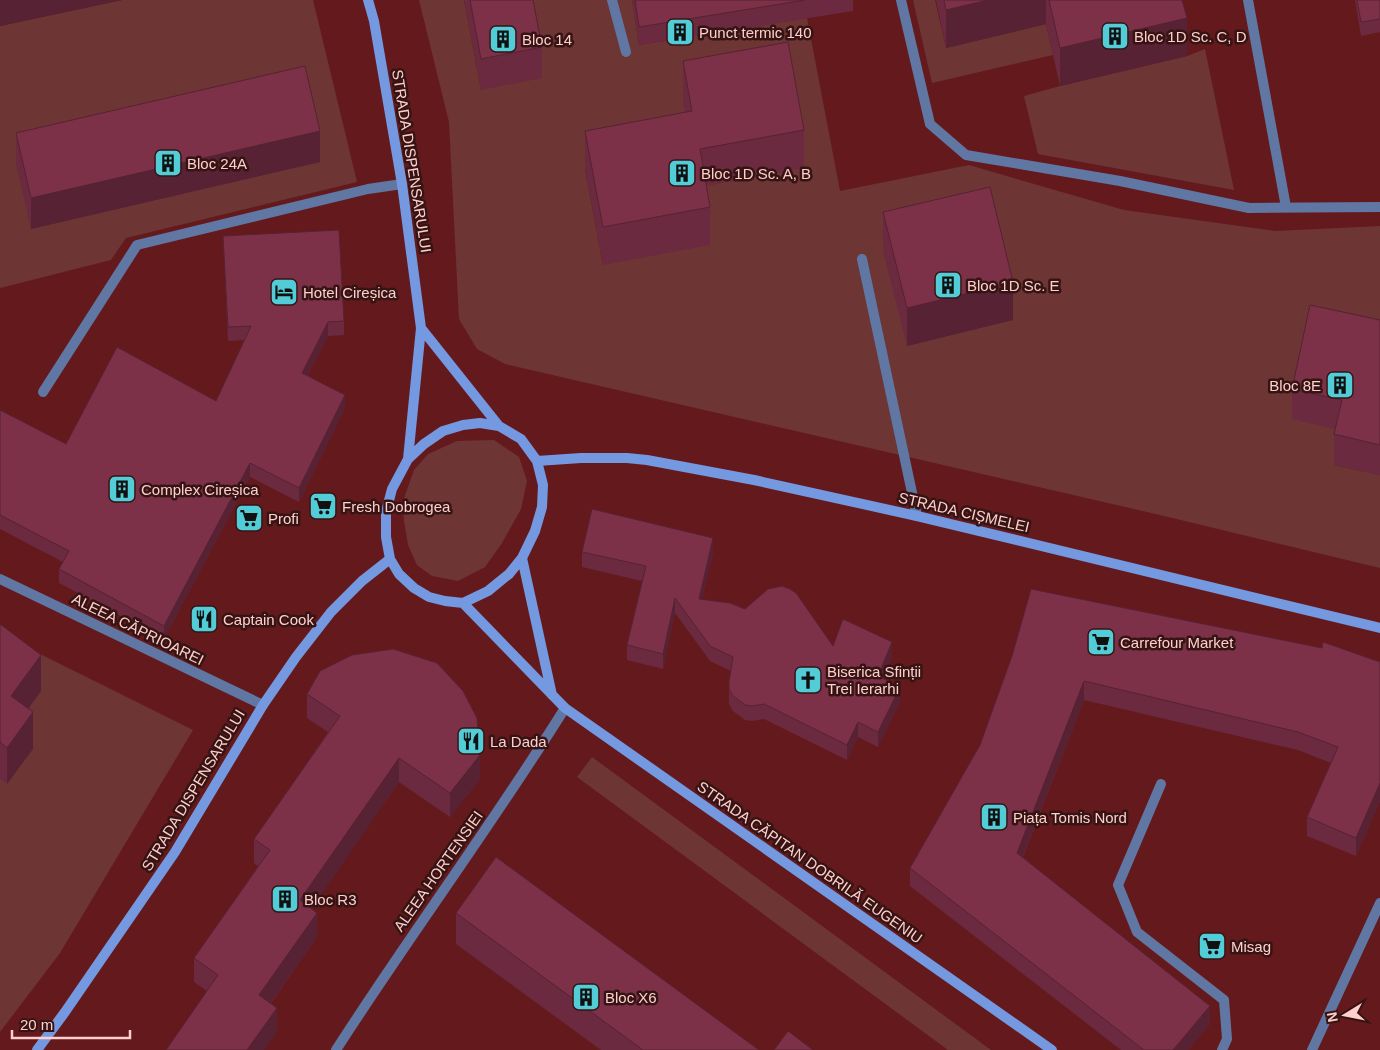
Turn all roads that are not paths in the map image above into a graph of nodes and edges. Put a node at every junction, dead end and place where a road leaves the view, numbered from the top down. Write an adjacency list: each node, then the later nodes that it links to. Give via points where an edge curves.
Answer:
1 (368, 0): 6 (street, STRADA DISPENSARULUI)
2 (612, 0): 5 (street)
3 (901, 0): 7 (street, via 930,124 966,155 1120,180 1249,208)
4 (1248, 0): 7 (street)
5 (626, 52)
6 (402, 184): 10 (street, STRADA DISPENSARULUI); 11 (street, via 368,189 137,245)
7 (1286, 207): 8 (street)
8 (1380, 207)
9 (862, 259): 15 (street)
10 (421, 328): 12 (street, STRADA DISPENSARULUI); 13 (street, STRADA DISPENSARULUI)
11 (43, 392)
12 (499, 426): 13 (street, STRADA DISPENSARULUI, via 480,423 443,431); 14 (street, STRADA DISPENSARULUI, via 521,439)
13 (408, 459): 17 (street, STRADA DISPENSARULUI, via 392,489 386,512)
14 (537, 461): 15 (street, STRADA CIȘMELEI, via 581,458 647,460); 16 (street, STRADA DISPENSARULUI, via 543,484 542,507)
15 (917, 516): 20 (street, STRADA CIȘMELEI)
16 (522, 558): 19 (street, STRADA DISPENSARULUI, via 488,591); 21 (street)
17 (390, 559): 19 (street, STRADA DISPENSARULUI, via 399,574 429,597); 22 (street, STRADA DISPENSARULUI, via 362,581 332,612)
18 (0, 579): 22 (street, ALEEA CĂPRIOAREI)
19 (463, 602): 21 (street, STRADA CĂPITAN DOBRILĂ EUGENIU)
20 (1380, 628)
21 (552, 696): 23 (street, STRADA CĂPITAN DOBRILĂ EUGENIU)
22 (262, 705): 26 (street, STRADA DISPENSARULUI, via 175,852)
23 (565, 708): 27 (street, ALEEA HORTENSIEI); 28 (street, STRADA CĂPITAN DOBRILĂ EUGENIU)
24 (1160, 784): 29 (street, via 1118,885 1137,932 1224,1000 1227,1039)
25 (1380, 903): 30 (street)
26 (37, 1050)
27 (336, 1050)
28 (1052, 1050)
29 (1222, 1050)
30 (1312, 1050)

